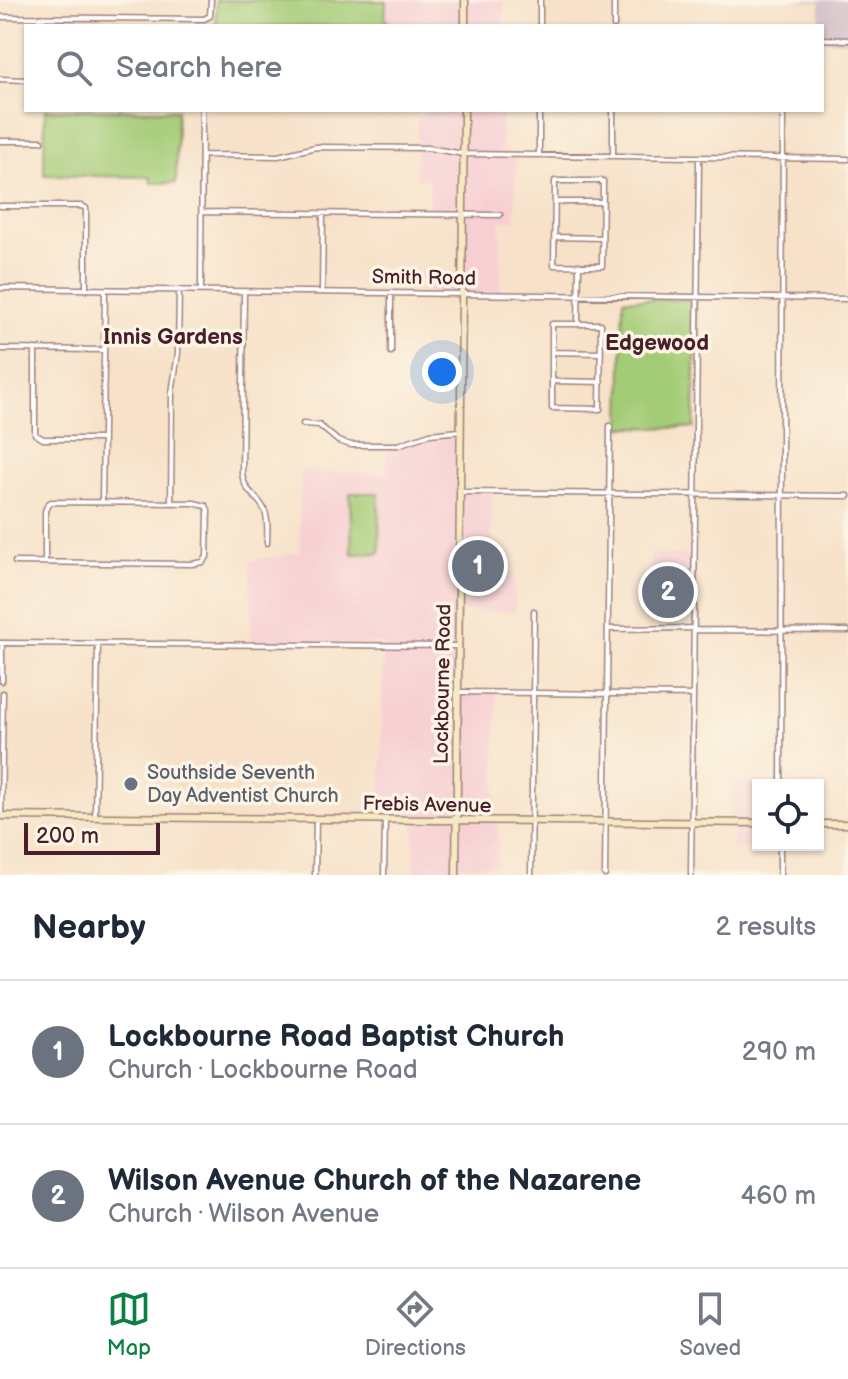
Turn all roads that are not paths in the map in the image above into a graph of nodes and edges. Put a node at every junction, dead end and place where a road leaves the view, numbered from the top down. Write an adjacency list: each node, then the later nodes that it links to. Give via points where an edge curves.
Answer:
1 (211, 0): 5 (street, via 210,16 204,19)
2 (465, 0): 6 (main road)
3 (540, 0): 7 (street)
4 (614, 0): 8 (street)
5 (0, 17)
6 (465, 24)
7 (540, 24)
8 (614, 24)
9 (824, 39): 10 (street)
10 (848, 40)
11 (0, 79): 12 (street)
12 (24, 80)
13 (202, 112): 21 (street)
14 (464, 112): 20 (main road, Lockbourne Road)
15 (539, 112): 22 (street)
16 (613, 112): 23 (street)
17 (783, 112): 25 (street)
18 (0, 141): 19 (street)
19 (42, 141)
20 (464, 154): 21 (street, via 428,148 316,147 278,156); 22 (street); 32 (main road, Lockbourne Road)
21 (203, 155): 30 (street)
22 (539, 155): 23 (street)
23 (613, 156): 24 (street)
24 (699, 158): 25 (street); 47 (street)
25 (783, 159): 26 (street); 48 (street)
26 (848, 159)
27 (555, 202): 28 (street); 28 (street, via 555,181 603,181); 34 (street)
28 (602, 202): 35 (street)
29 (0, 206): 38 (street, via 86,208)
30 (203, 212): 31 (street); 41 (street)
31 (323, 213): 32 (street); 43 (street)
32 (463, 214): 33 (street); 45 (main road, Lockbourne Road)
33 (500, 215)
34 (554, 237): 35 (street); 36 (street, via 554,265)
35 (602, 238): 36 (street, via 602,266)
36 (579, 265): 46 (street)
37 (0, 288): 38 (street, Smith Road)
38 (86, 290): 39 (street, Smith Road)
39 (105, 290): 40 (street, Smith Road); 53 (street)
40 (179, 290): 41 (street, Smith Road); 69 (street)
41 (201, 290): 42 (street, Smith Road)
42 (244, 291): 43 (street, Smith Road); 70 (street, via 242,474 267,517)
43 (322, 291): 44 (street, Smith Road)
44 (391, 293): 45 (street, Smith Road); 54 (street)
45 (462, 293): 46 (street, Smith Road); 61 (main road, Lockbourne Road)
46 (578, 295): 47 (street, Smith Road); 50 (street)
47 (697, 296): 48 (street, Smith Road); 65 (street)
48 (782, 298): 49 (street, Smith Road); 66 (street)
49 (848, 299)
50 (578, 324): 55 (street, via 552,324); 56 (street, via 601,324)
51 (0, 349): 52 (street)
52 (35, 349): 53 (street); 62 (street, via 37,436)
53 (104, 350): 62 (street)
54 (391, 352)
55 (552, 352): 56 (street); 57 (street)
56 (601, 353): 58 (street)
57 (552, 381): 58 (street); 58 (street, via 552,408 600,409)
58 (601, 382)
59 (303, 424): 61 (street, via 319,425 351,445 398,445)
60 (610, 426): 64 (street)
61 (460, 431): 63 (main road, Lockbourne Road)
62 (103, 439): 68 (street)
63 (460, 492): 64 (street); 80 (main road, Lockbourne Road)
64 (609, 494): 65 (street); 74 (street)
65 (695, 495): 66 (street); 75 (street)
66 (782, 495): 67 (street); 76 (street)
67 (848, 496)
68 (102, 502): 69 (street); 72 (street, via 48,504)
69 (171, 503): 72 (street, via 206,506 208,552 203,562)
70 (267, 543)
71 (15, 562): 72 (street)
72 (45, 562)
73 (534, 611): 84 (street)
74 (608, 629): 75 (street); 85 (street)
75 (694, 629): 76 (street); 86 (street)
76 (781, 630): 77 (street); 87 (street)
77 (848, 631)
78 (1, 643): 79 (street); 81 (street)
79 (98, 644): 80 (street); 89 (street)
80 (458, 646): 82 (main road, Lockbourne Road)
81 (2, 681)
82 (458, 692): 84 (street); 92 (main road, Lockbourne Road)
83 (3, 693): 88 (street)
84 (533, 693): 85 (street); 93 (street)
85 (607, 694): 86 (street); 94 (street)
86 (692, 695): 95 (street)
87 (781, 779)
88 (0, 816): 89 (main road, Frebis Avenue)
89 (95, 817): 90 (main road, Frebis Avenue)
90 (316, 819): 91 (main road, Frebis Avenue); 100 (street)
91 (385, 820): 92 (main road, Frebis Avenue); 101 (street)
92 (457, 821): 93 (main road, Frebis Avenue); 102 (main road, Lockbourne Road)
93 (531, 821): 94 (main road, Frebis Avenue); 103 (street)
94 (606, 822): 95 (main road, Frebis Avenue); 104 (street)
95 (692, 822): 96 (main road, Frebis Avenue); 105 (street)
96 (752, 823)
97 (824, 824): 98 (main road)
98 (848, 824)
99 (780, 851): 106 (street)
100 (315, 875)
101 (384, 875)
102 (456, 875)
103 (531, 875)
104 (605, 875)
105 (691, 875)
106 (780, 875)

